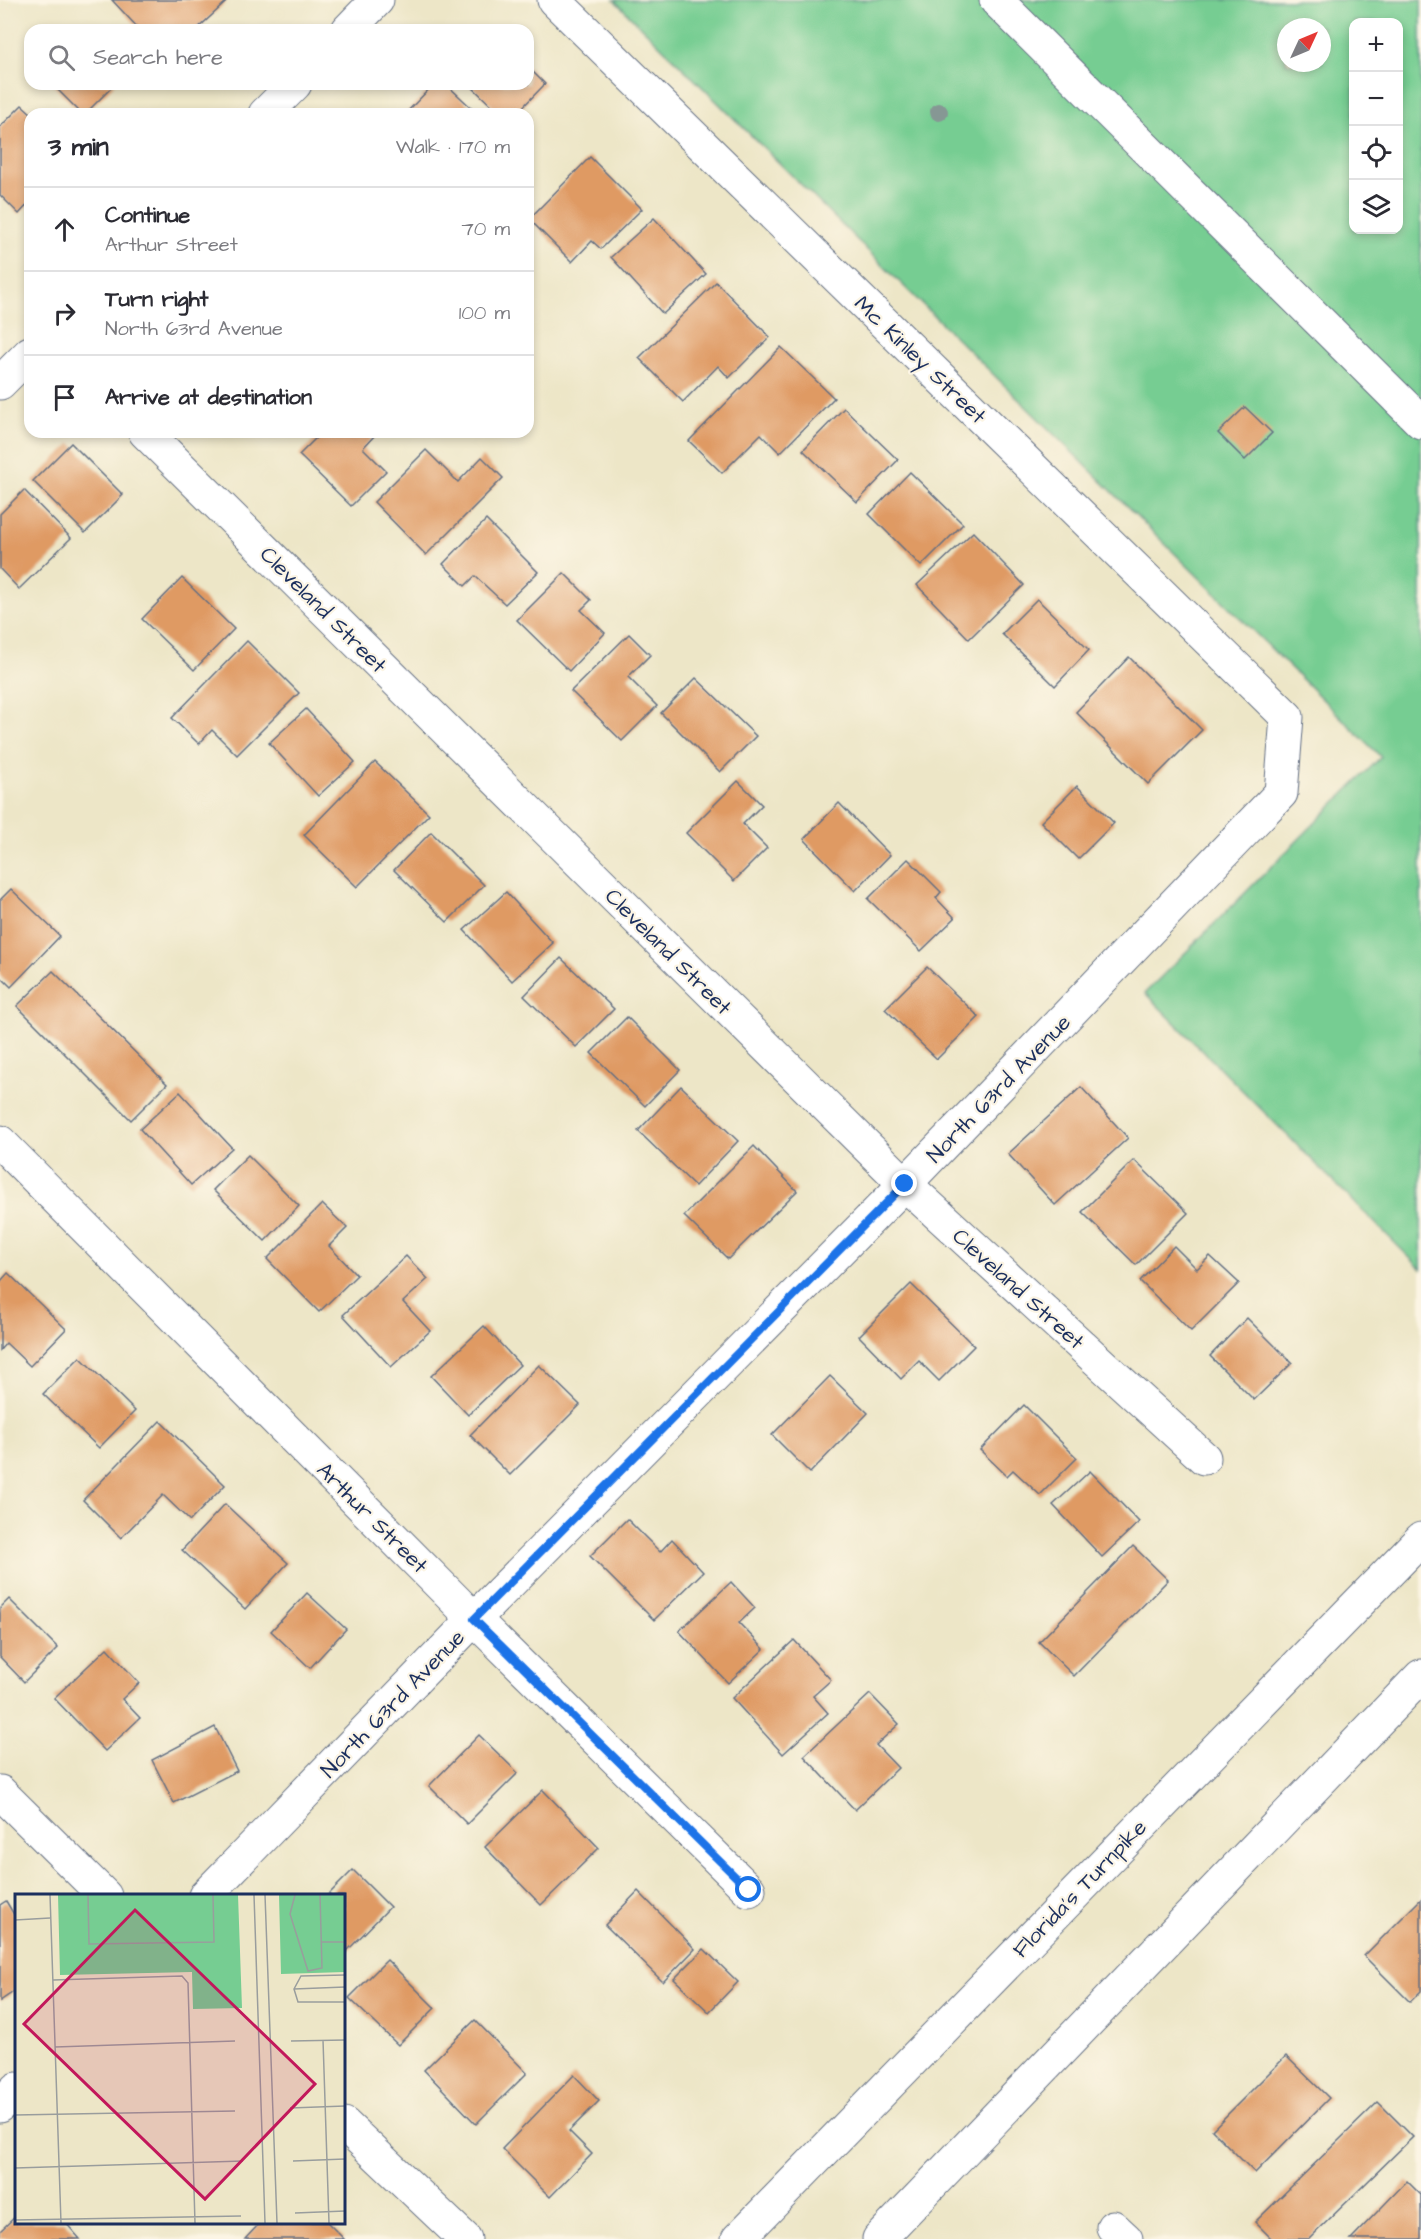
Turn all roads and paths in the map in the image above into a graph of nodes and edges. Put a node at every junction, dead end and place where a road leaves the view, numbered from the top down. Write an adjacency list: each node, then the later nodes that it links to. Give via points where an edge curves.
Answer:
1 (377, 0): 4 (main road)
2 (554, 0): 11 (main road, Mc Kinley Street)
3 (996, 0): 9 (main road)
4 (354, 24)
5 (289, 90): 6 (main road)
6 (271, 108)
7 (24, 359): 8 (main road)
8 (0, 383)
9 (1421, 422)
10 (151, 438): 13 (main road, Cleveland Street)
11 (1287, 717): 13 (main road, North 63rd Avenue, via 1281,793)
12 (0, 1142): 16 (main road, Arthur Street)
13 (905, 1184): 14 (main road, Cleveland Street); 16 (main road, North 63rd Avenue)
14 (1204, 1458)
15 (1421, 1539): 26 (main road, Florida's Turnpike)
16 (474, 1619): 19 (main road, Arthur Street); 21 (main road, North 63rd Avenue)
17 (1421, 1676): 27 (main road)
18 (0, 1792): 20 (main road)
19 (749, 1890)
20 (103, 1894)
21 (207, 1894)
22 (15, 2090): 23 (main road)
23 (0, 2106)
24 (345, 2125): 25 (main road)
25 (465, 2239)
26 (738, 2239)
27 (879, 2239)

